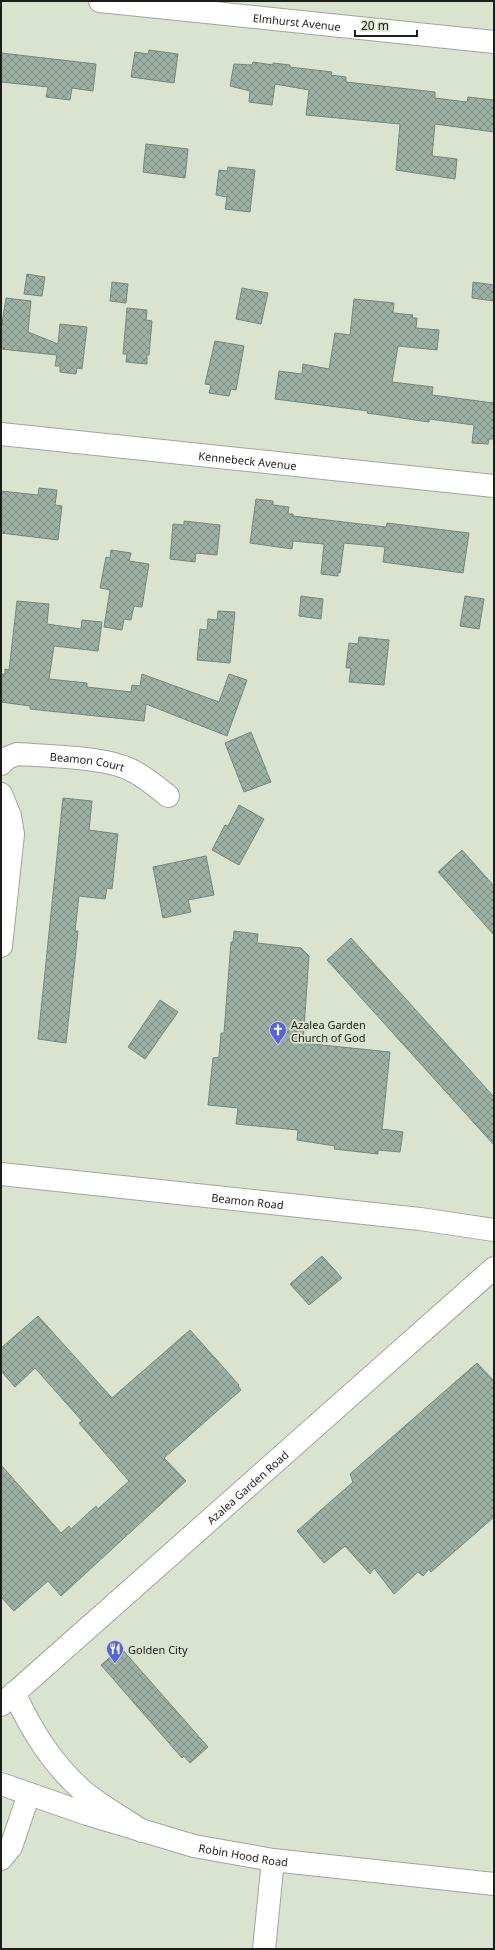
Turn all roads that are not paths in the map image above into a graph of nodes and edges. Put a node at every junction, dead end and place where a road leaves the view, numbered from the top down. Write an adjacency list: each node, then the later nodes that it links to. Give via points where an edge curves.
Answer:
1 (100, 1): 2 (street, Elmhurst Avenue)
2 (494, 42)
3 (1, 434): 4 (street, Kennebeck Avenue)
4 (494, 486)
5 (1, 764): 7 (street, Beamon Court, via 17,754 106,762 150,780)
6 (1, 794): 8 (street, via 10,816 13,834)
7 (168, 796)
8 (1, 946)
9 (1, 1174): 10 (street, Beamon Road, via 420,1219)
10 (494, 1230)
11 (494, 1268): 12 (street, Azalea Garden Road)
12 (7, 1699): 15 (street, via 70,1779 85,1793)
13 (1, 1784): 14 (street, Robin Hood Road)
14 (28, 1794): 15 (street, Robin Hood Road); 16 (street, via 11,1847)
15 (142, 1831): 17 (street, Robin Hood Road, via 194,1846)
16 (1, 1859)
17 (273, 1860): 18 (street, Robin Hood Road); 19 (street)
18 (494, 1884)
19 (264, 1949)

